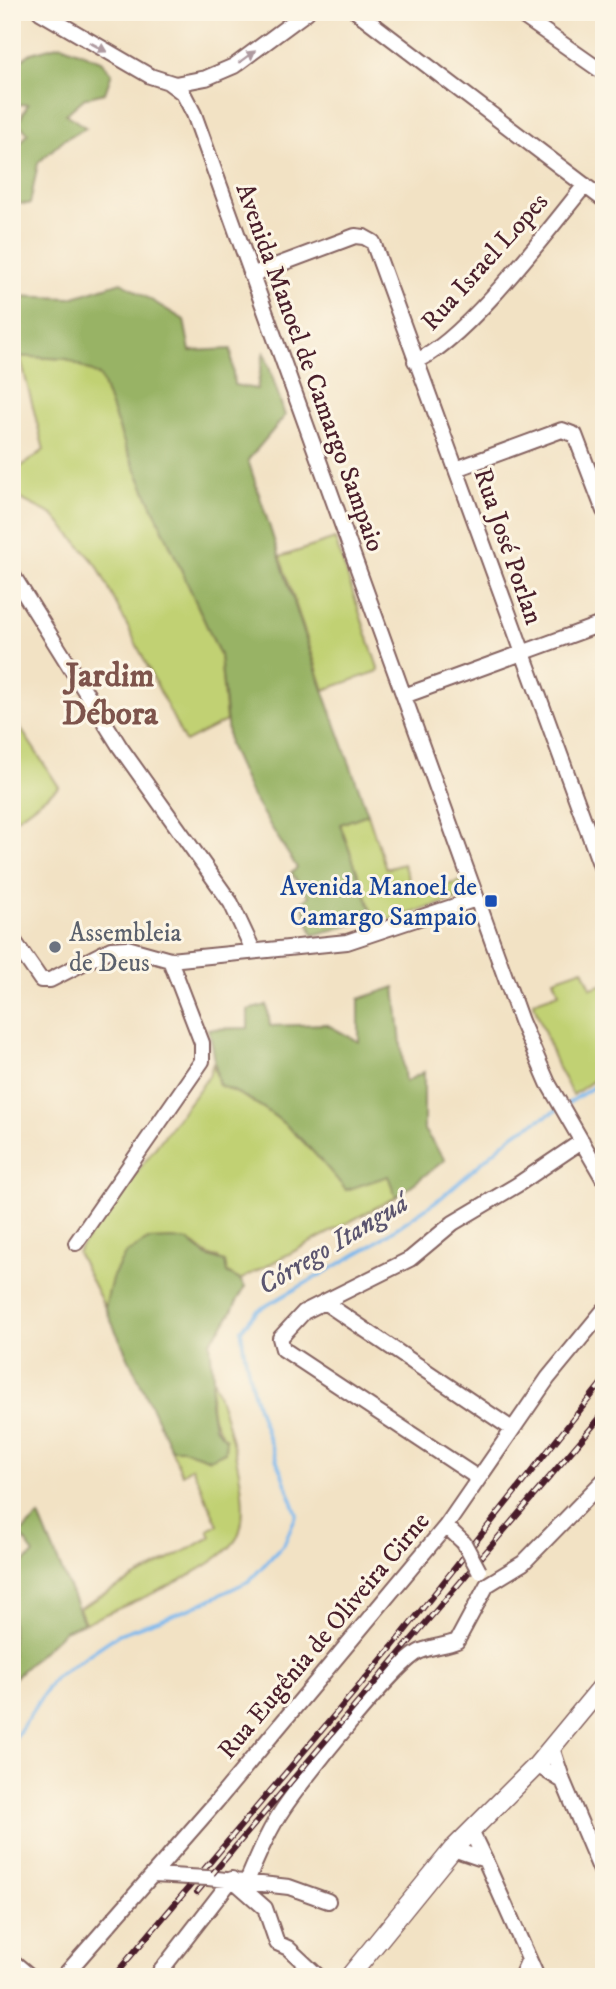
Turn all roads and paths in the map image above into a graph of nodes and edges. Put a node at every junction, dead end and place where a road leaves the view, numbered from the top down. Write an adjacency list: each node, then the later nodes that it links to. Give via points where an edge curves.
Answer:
1 (40, 12): 6 (street, Avenida Manoel de Camargo Sampaio, one-way to 6)
2 (307, 12): 7 (street, one-way to 2, via 234,66)
3 (357, 12): 9 (street)
4 (517, 12): 5 (street)
5 (604, 73)
6 (168, 82): 7 (street, Avenida Manoel de Camargo Sampaio); 8 (street, Avenida Manoel de Camargo Sampaio, via 183,93)
7 (190, 82): 8 (street, Avenida Manoel de Camargo Sampaio)
8 (194, 114): 11 (street, Avenida Manoel de Camargo Sampaio)
9 (584, 185): 10 (street); 12 (street, Rua Israel Lopes, via 478,311 432,355)
10 (604, 200)
11 (251, 275): 12 (street, Rua José Porlan, via 355,236 364,237 373,242); 18 (street, Avenida Manoel de Camargo Sampaio)
12 (415, 361): 13 (street, Rua José Porlan)
13 (456, 469): 14 (street, via 570,431 576,435); 17 (street, Rua José Porlan)
14 (604, 511)
15 (12, 574): 22 (street, via 120,747 224,892)
16 (604, 623): 17 (street)
17 (521, 654): 18 (street); 19 (street, Rua José Porlan)
18 (404, 696): 20 (street, Avenida Manoel de Camargo Sampaio)
19 (604, 875)
20 (476, 899): 22 (street, via 347,942); 24 (street, Avenida Manoel de Camargo Sampaio, via 521,1021)
21 (12, 938): 23 (street, via 41,980 50,980 111,950 127,948)
22 (254, 950): 23 (street)
23 (170, 960): 26 (street, via 202,1043 202,1061)
24 (582, 1141): 25 (street, Avenida Manoel de Camargo Sampaio); 27 (street, via 453,1223 410,1259)
25 (604, 1180)
26 (76, 1242)
27 (324, 1302): 29 (street); 30 (street, via 293,1322 280,1338 283,1349)
28 (604, 1310): 29 (street, Rua Eugênia de Oliveira Cirne)
29 (512, 1429): 30 (street, Rua Eugênia de Oliveira Cirne)
30 (478, 1478): 32 (street, Rua Eugênia de Oliveira Cirne)
31 (604, 1480): 33 (street, via 523,1563)
32 (446, 1526): 33 (street, bridge, via 464,1543); 41 (street, Rua Eugênia de Oliveira Cirne)
33 (487, 1585): 43 (street, via 457,1641 420,1651 398,1669 308,1775)
34 (604, 1684): 35 (street)
35 (552, 1748): 36 (street); 37 (street)
36 (537, 1765): 37 (street); 38 (street)
37 (563, 1781): 42 (street)
38 (471, 1831): 39 (street); 40 (street)
39 (453, 1849): 40 (street); 47 (street)
40 (485, 1860): 45 (street)
41 (154, 1875): 43 (street, bridge); 49 (street, Rua Eugênia de Oliveira Cirne)
42 (604, 1878)
43 (240, 1880): 44 (street, via 289,1888); 50 (street); 51 (street, via 265,1908 277,1943)
44 (328, 1901)
45 (529, 1959): 52 (street); 53 (street)
46 (12, 1961): 48 (street)
47 (359, 1974)
48 (31, 1977)
49 (64, 1977)
50 (156, 1977)
51 (319, 1977)
52 (521, 1977)
53 (537, 1977)

